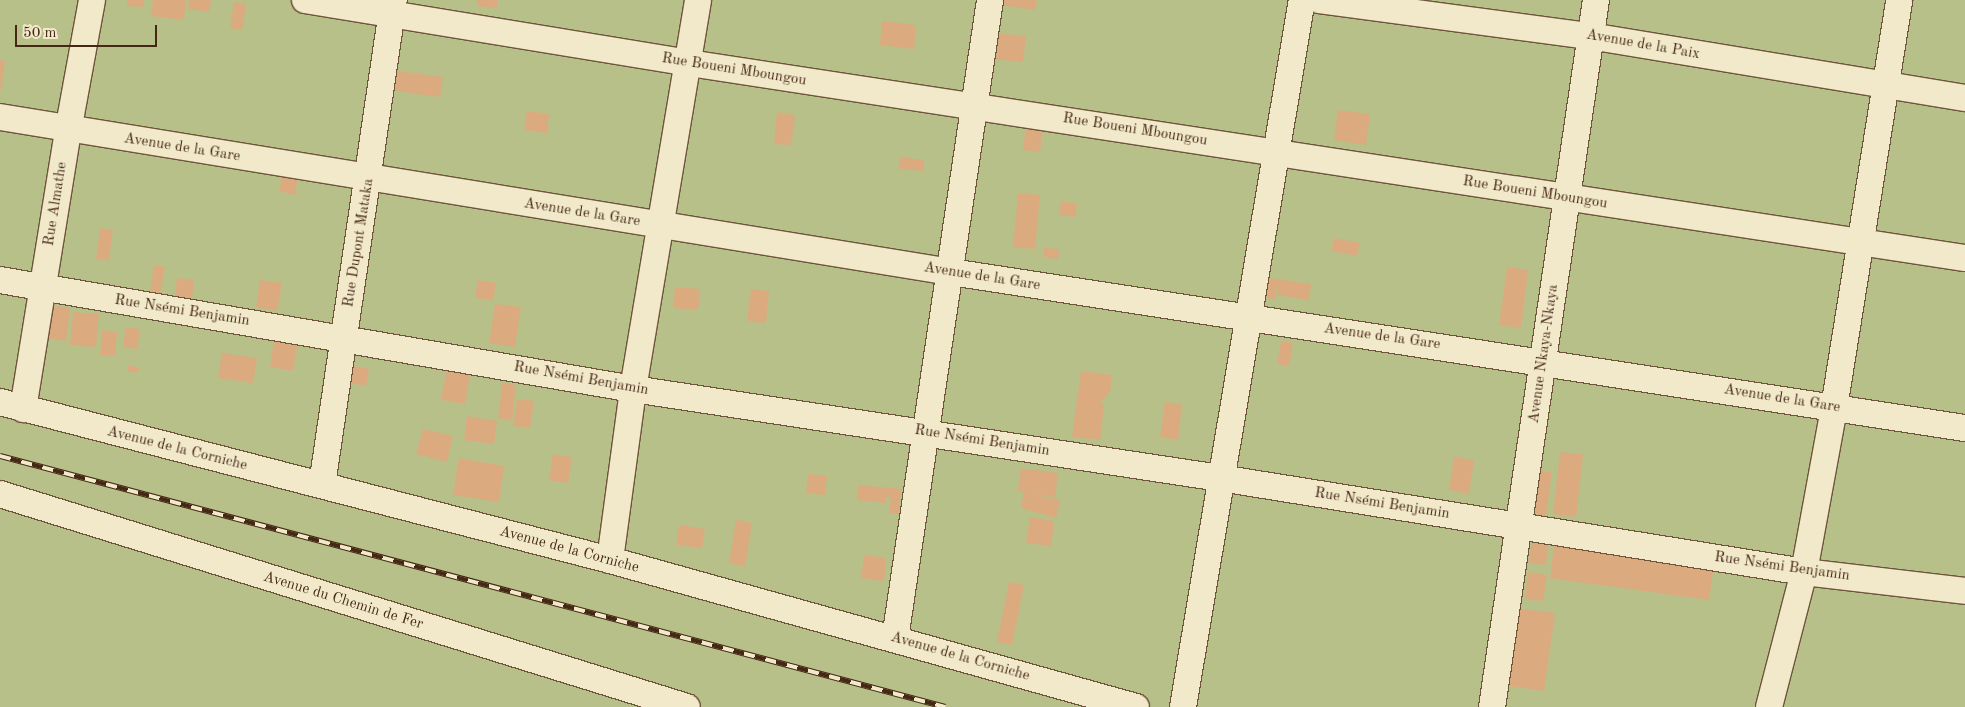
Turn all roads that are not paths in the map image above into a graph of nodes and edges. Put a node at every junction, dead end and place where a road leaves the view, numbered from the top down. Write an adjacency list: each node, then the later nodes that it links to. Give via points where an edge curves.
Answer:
1 (92, 0): 16 (street, Rue Almathe)
2 (305, 0): 9 (street, Rue Boueni Mboungou)
3 (698, 0): 11 (street)
4 (990, 0): 14 (street)
5 (1302, 0): 17 (street)
6 (1319, 0): 10 (street, Avenue de la Paix)
7 (1596, 0): 10 (street, Avenue Nkaya-Nkaya)
8 (1899, 0): 12 (street)
9 (393, 7): 11 (street, Rue Boueni Mboungou); 18 (street, Rue Dupont Mataka)
10 (1590, 36): 12 (street, Avenue de la Paix); 19 (street, Avenue Nkaya-Nkaya)
11 (689, 63): 14 (street, Rue Boueni Mboungou); 20 (street)
12 (1886, 87): 13 (street, Avenue de la Paix); 21 (street)
13 (1965, 98)
14 (976, 106): 17 (street, Rue Boueni Mboungou); 23 (street)
15 (0, 117): 16 (street, Avenue de la Gare)
16 (68, 130): 18 (street, Avenue de la Gare); 25 (street, Rue Almathe)
17 (1274, 151): 19 (street, Rue Boueni Mboungou); 26 (street)
18 (370, 178): 20 (street, Avenue de la Gare); 27 (street, Rue Dupont Mataka)
19 (1567, 199): 21 (street, Rue Boueni Mboungou); 28 (street, Avenue Nkaya-Nkaya)
20 (661, 226): 23 (street, Avenue de la Gare); 29 (street)
21 (1861, 243): 22 (street, Rue Boueni Mboungou); 31 (street)
22 (1965, 258)
23 (951, 272): 26 (street, Avenue de la Gare); 33 (street)
24 (0, 280): 25 (street, Rue Nsémi Benjamin)
25 (43, 288): 27 (street, Rue Nsémi Benjamin); 30 (street, Rue Almathe)
26 (1248, 317): 28 (street, Avenue de la Gare); 34 (street)
27 (344, 337): 29 (street, Rue Nsémi Benjamin); 35 (street, Rue Dupont Mataka, via 342,371)
28 (1543, 361): 31 (street, Avenue de la Gare); 37 (street, Avenue Nkaya-Nkaya)
29 (633, 389): 33 (street, Rue Nsémi Benjamin); 38 (street)
30 (12, 406): 35 (street, Avenue de la Corniche)
31 (1834, 408): 32 (street, Avenue de la Gare); 39 (street)
32 (1965, 428)
33 (928, 432): 34 (street, Rue Nsémi Benjamin); 41 (street)
34 (1220, 478): 37 (street, Rue Nsémi Benjamin); 44 (street)
35 (322, 485): 38 (street, Avenue de la Corniche)
36 (0, 494): 42 (street, Avenue du Chemin de Fer)
37 (1519, 526): 39 (street, Rue Nsémi Benjamin); 45 (street, Avenue Nkaya-Nkaya)
38 (610, 560): 41 (street, Avenue de la Corniche)
39 (1804, 572): 40 (street, Rue Nsémi Benjamin); 46 (street)
40 (1965, 591)
41 (895, 639): 43 (street, Avenue de la Corniche)
42 (687, 707)
43 (1136, 707)
44 (1183, 707)
45 (1492, 707)
46 (1770, 707)

